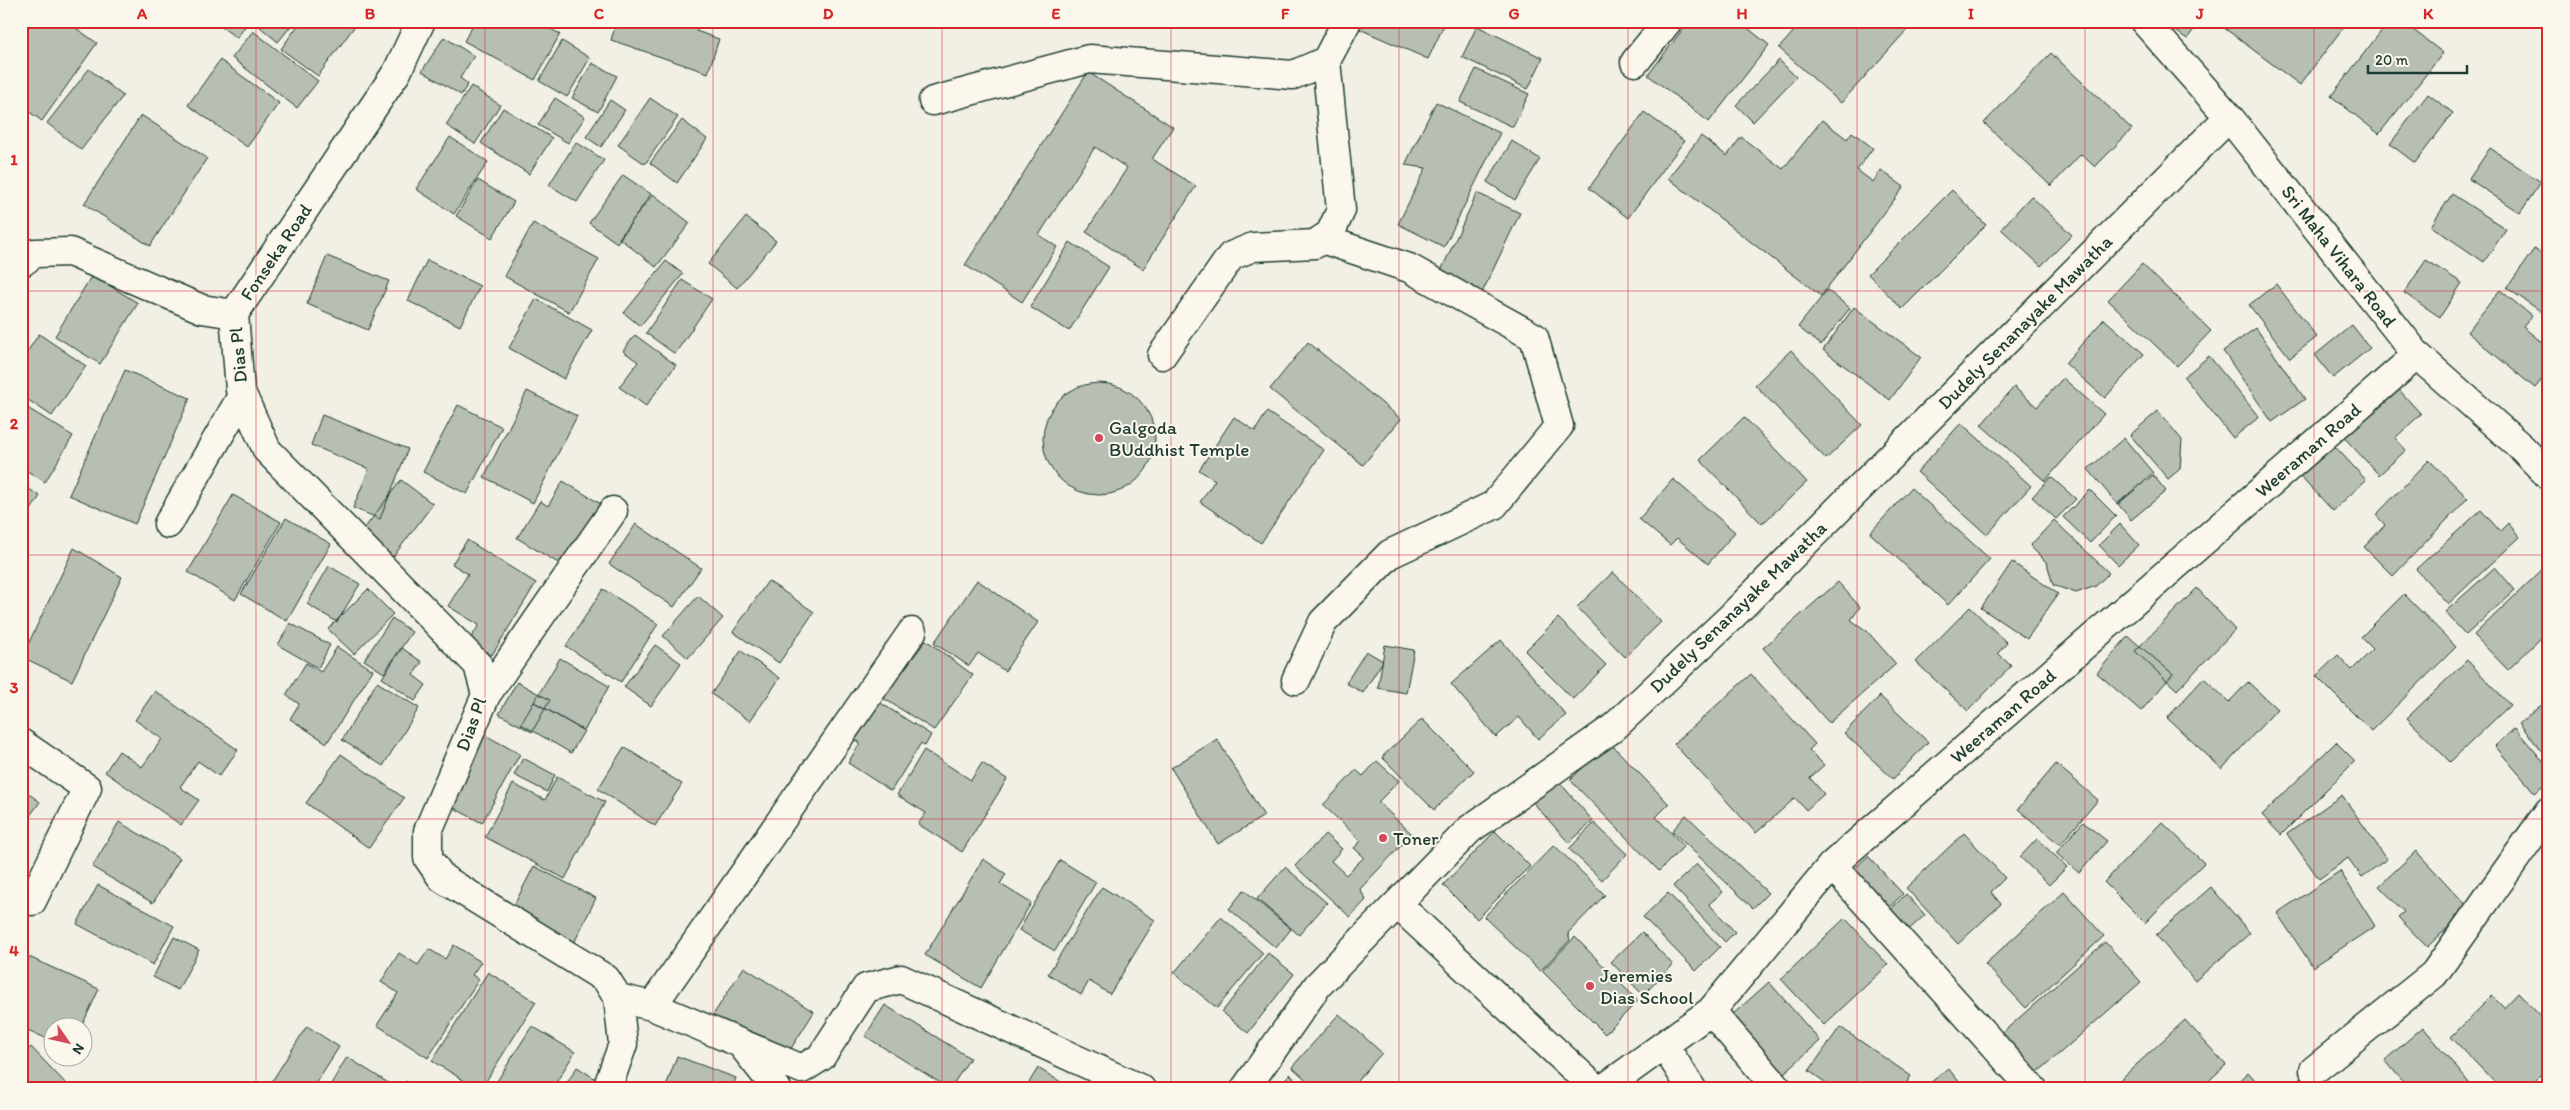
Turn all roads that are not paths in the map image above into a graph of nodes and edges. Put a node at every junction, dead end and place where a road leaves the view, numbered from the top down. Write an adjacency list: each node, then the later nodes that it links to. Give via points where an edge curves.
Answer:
1 (421, 21): 11 (street, Fonseka Road, via 397,72)
2 (1347, 21): 5 (street)
3 (1668, 21): 6 (street)
4 (2144, 21): 8 (street, Sri Maha Vihara Road)
5 (1326, 62): 7 (street, via 1293,75 1089,59); 9 (street, via 1341,210 1330,234)
6 (1635, 62)
7 (933, 101)
8 (2229, 117): 13 (street, Sri Maha Vihara Road); 25 (street, Dudely Senanayake Mawatha, via 1731,617 1613,728 1470,829)
9 (1322, 240): 12 (street, via 1315,244 1253,247 1231,256); 19 (street, via 1409,268 1534,337 1559,426 1494,505 1390,554 1323,622)
10 (21, 263): 11 (street, Fonseka Road, via 35,253 70,252 202,309)
11 (234, 314): 14 (street, Dias Pl)
12 (1162, 355)
13 (2417, 355): 15 (street, Sri Maha Vihara Road); 23 (street, Weeraman Road)
14 (242, 396): 17 (street); 20 (street, Dias Pl, via 267,450 478,665)
15 (2549, 476)
16 (613, 511): 20 (street)
17 (168, 524)
18 (912, 632): 27 (street)
19 (1296, 680)
20 (486, 695): 26 (street, Dias Pl, via 428,831 428,858 442,878 606,979)
21 (21, 743): 24 (street, via 87,788)
22 (2549, 811): 31 (street, via 2434,974)
23 (1832, 865): 28 (street, Weeraman Road); 40 (street)
24 (32, 901)
25 (1397, 904): 35 (street, Dudely Senanayake Mawatha, via 1318,985); 36 (street)
26 (618, 998): 27 (street); 32 (street, Dias Pl, via 623,1044)
27 (652, 1006): 29 (street)
28 (1711, 1011): 30 (street, Weeraman Road); 39 (street)
29 (742, 1044): 33 (street); 34 (street, via 802,1069 821,1057 866,988 901,979)
30 (1664, 1045): 37 (street, Weeraman Road); 38 (street)
31 (2314, 1070)
32 (607, 1089)
33 (777, 1089)
34 (1141, 1089)
35 (1245, 1089)
36 (1596, 1089)
37 (1603, 1089)
38 (1692, 1089)
39 (1778, 1089)
40 (2033, 1089)

